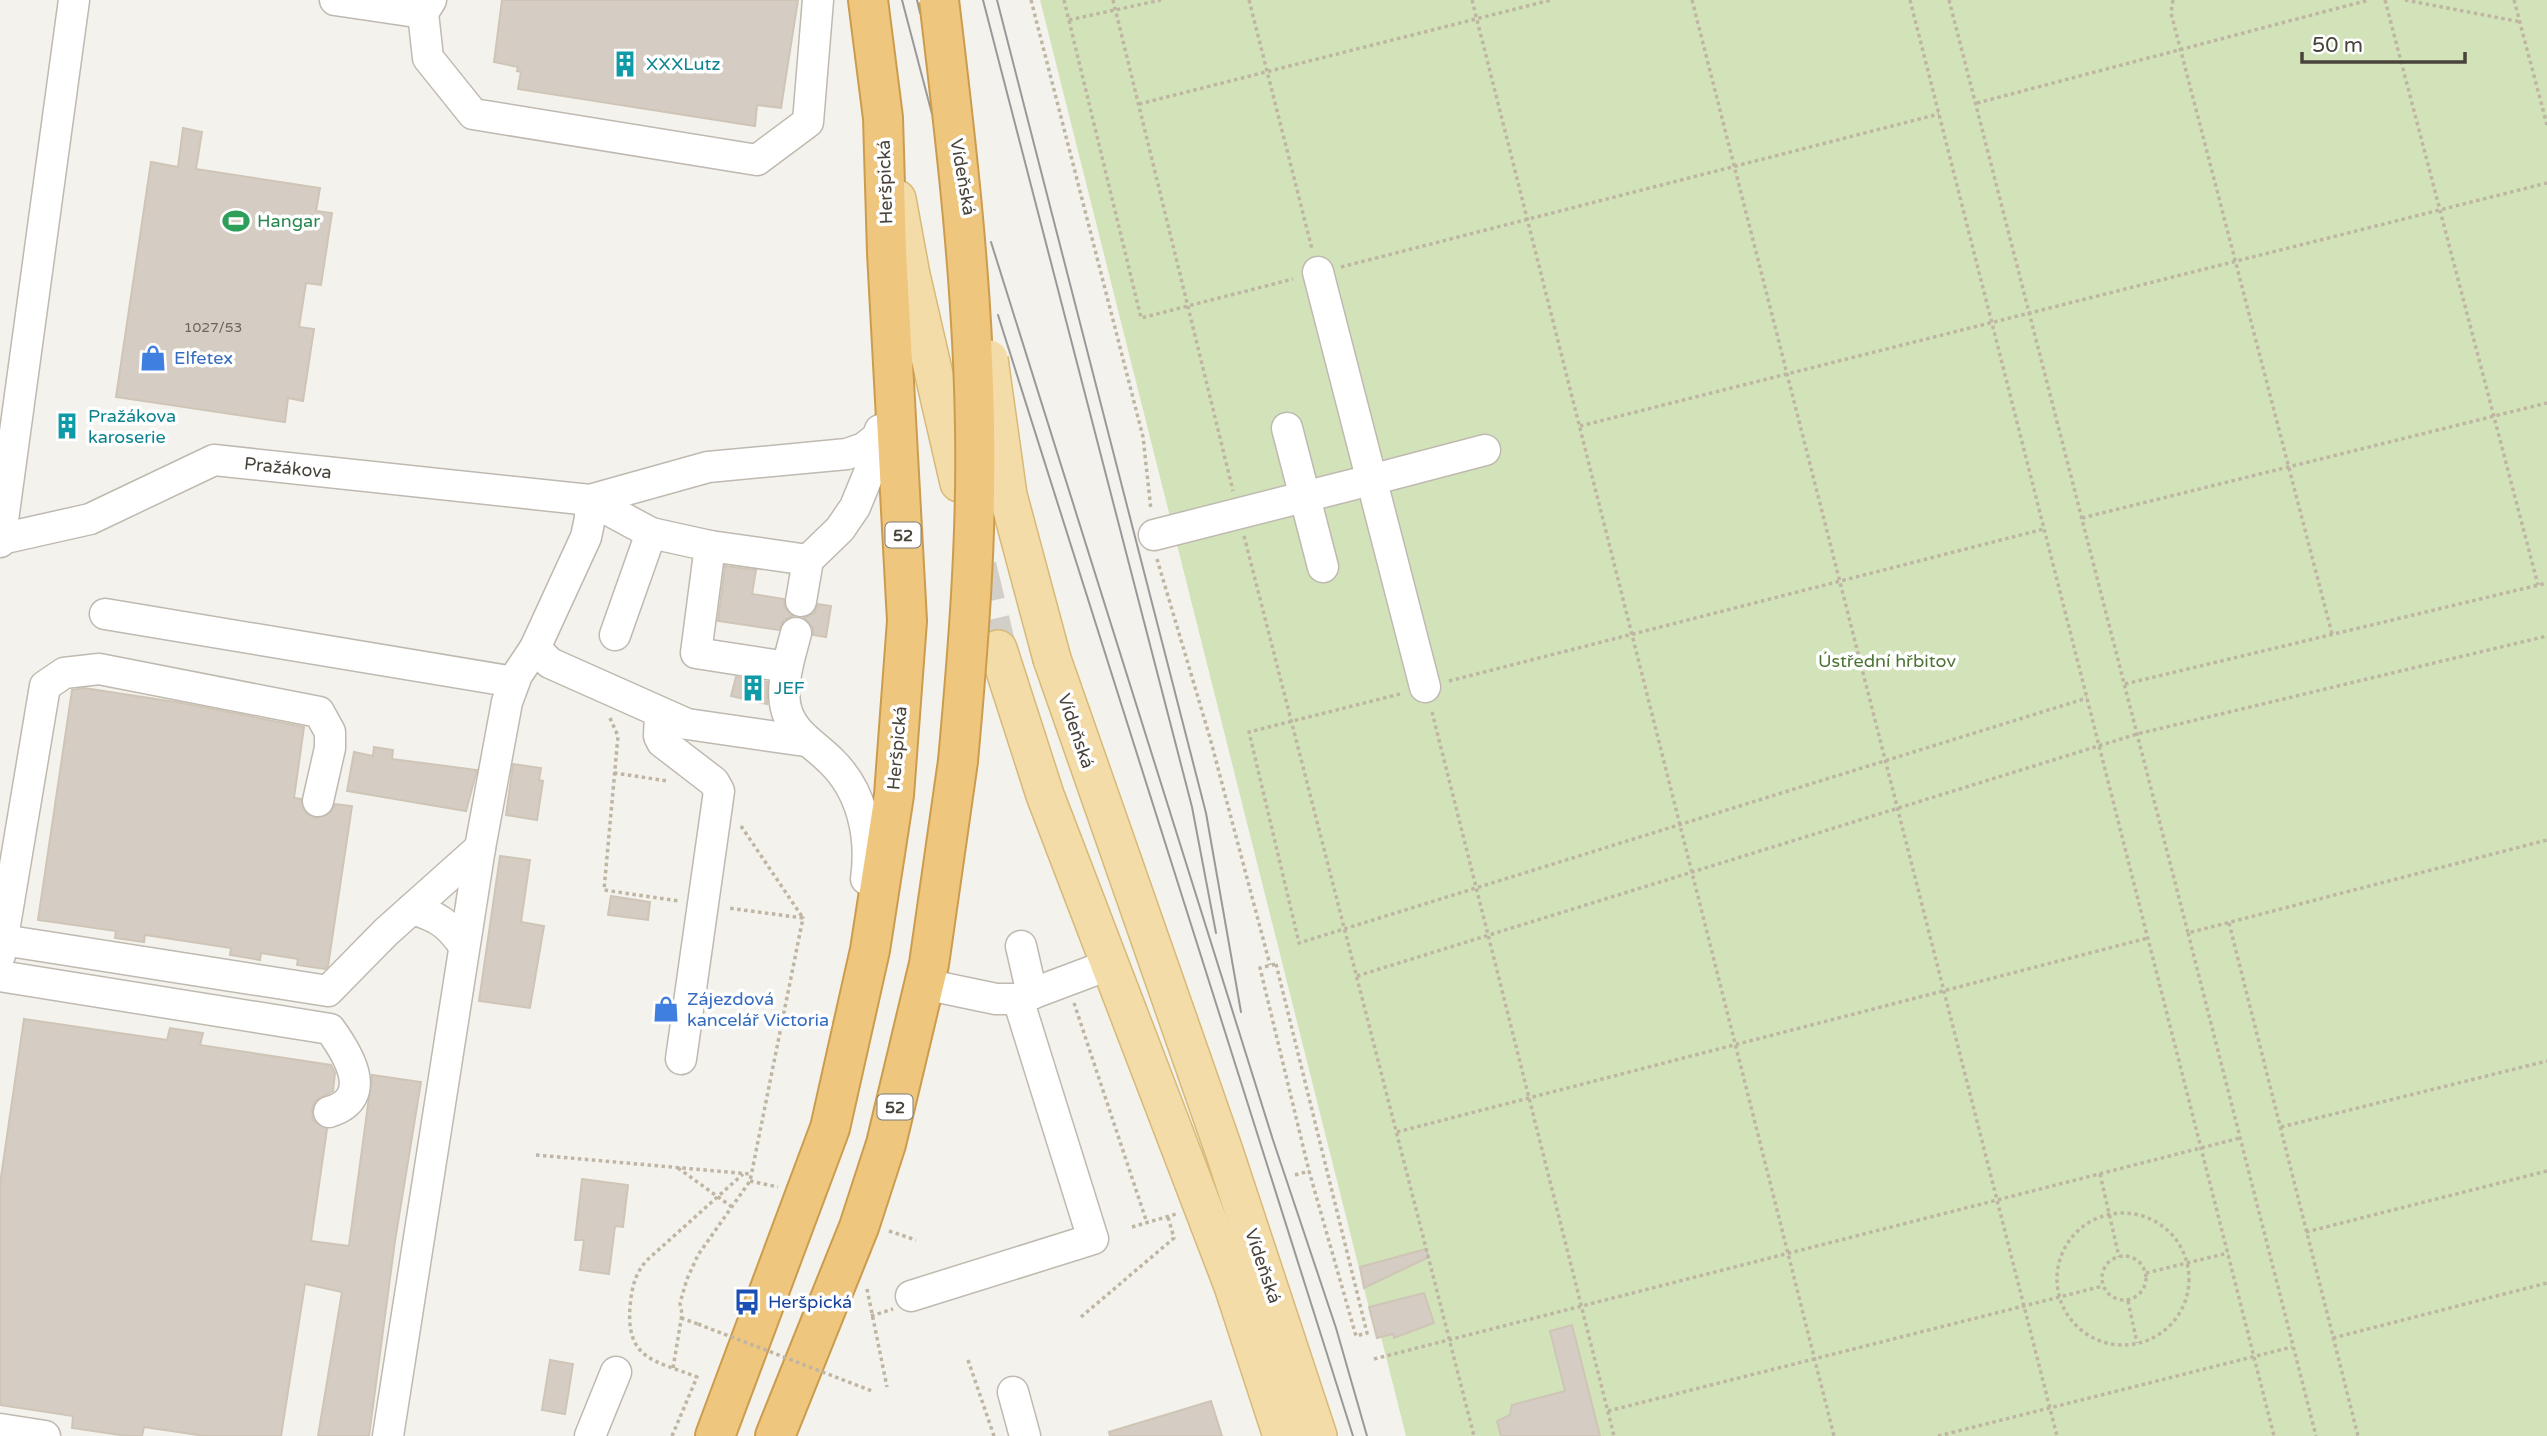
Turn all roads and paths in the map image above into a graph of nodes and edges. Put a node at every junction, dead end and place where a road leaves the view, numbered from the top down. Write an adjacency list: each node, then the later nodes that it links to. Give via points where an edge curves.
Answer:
1 (74, 0): 45 (street, Pražákova)
2 (335, 0): 21 (street)
3 (818, 0): 21 (street, via 808,122 757,160 473,114 428,58)
4 (868, 0): 31 (highway, 52)
5 (939, 0): 34 (highway, Vídeňská / 52, bridge)
6 (1031, 0): 61 (path, via 1143,437)
7 (1064, 0): 24 (path)
8 (1113, 0): 22 (path)
9 (1161, 0): 22 (path)
10 (1249, 0): 27 (path)
11 (1472, 0): 23 (path)
12 (1551, 0): 23 (path)
13 (1692, 0): 33 (path)
14 (1910, 0): 30 (path)
15 (1949, 0): 28 (path)
16 (2173, 0): 26 (path, via 2171,13)
17 (2369, 0): 26 (path)
18 (2385, 0): 36 (path)
19 (2404, 0): 25 (path)
20 (2514, 0): 25 (path)
21 (427, 7)
22 (1115, 10): 24 (path); 29 (path)
23 (1478, 19): 27 (path); 37 (path)
24 (1069, 20): 41 (path, via 1141,318)
25 (2521, 22): 32 (path)
26 (2181, 49): 28 (path); 39 (path)
27 (1268, 72): 29 (path); 40 (path)
28 (1977, 103): 42 (path)
29 (1138, 104): 41 (path)
30 (1939, 114): 33 (path); 43 (path)
31 (883, 118): 38 (highway, Heršpická / 52); 54 (main road, via 911,275)
32 (2547, 125)
33 (1734, 166): 37 (path); 44 (path)
34 (960, 174): 117 (highway, 52, bridge, via 975,428 970,629 958,761); 190 (main road, Vídeňská, bridge, via 977,250 1008,495 1052,659)
35 (2547, 183): 36 (path)
36 (2440, 210): 39 (path); 47 (path)
37 (1528, 219): 40 (path); 48 (path)
38 (887, 253): 50 (street, via 874,311); 111 (highway, Heršpická / 52, via 907,621 894,795)
39 (2236, 262): 42 (path); 52 (path)
40 (1318, 272): 41 (path); 53 (street)
41 (1187, 306): 57 (path)
42 (2028, 315): 43 (path); 58 (path)
43 (1992, 324): 44 (path); 59 (path)
44 (1787, 374): 48 (path); 66 (path)
45 (10, 400): 62 (street, Pražákova)
46 (2547, 403): 47 (path)
47 (2494, 416): 52 (path); 68 (path)
48 (1580, 426): 72 (path)
49 (1287, 428): 55 (street)
50 (880, 435): 56 (street, via 864,449 847,454 708,467); 64 (street, via 855,507)
51 (1485, 450): 53 (street)
52 (2289, 467): 58 (path); 73 (path)
53 (1363, 482): 55 (street); 81 (street)
54 (959, 483)
55 (1305, 497): 57 (street); 65 (street)
56 (590, 500): 60 (street); 62 (street, Pražákova, via 214,460 90,519); 76 (street, via 586,537)
57 (1238, 514): 61 (street); 85 (path)
58 (2082, 518): 80 (path)
59 (2044, 529): 66 (path); 82 (path)
60 (651, 533): 63 (street); 74 (street)
61 (1154, 535): 113 (path, via 1157,562 1210,738)
62 (0, 540)
63 (710, 546): 64 (street); 78 (street, via 695,653)
64 (808, 560): 69 (street)
65 (1323, 568)
66 (1839, 581): 72 (path); 89 (path)
67 (2547, 583): 68 (path)
68 (2538, 585): 73 (path)
69 (801, 601)
70 (105, 614): 79 (street)
71 (796, 633): 78 (street)
72 (1632, 634): 81 (path); 95 (path)
73 (2332, 634): 80 (path)
74 (614, 635)
75 (2547, 636): 86 (path)
76 (535, 648): 79 (street); 84 (street, via 550,663)
77 (998, 649): 112 (main road, Vídeňská, via 1045,795)
78 (787, 667): 87 (street, via 787,711)
79 (514, 682): 97 (street)
80 (2125, 684): 86 (path)
81 (1425, 687): 85 (path); 99 (path)
82 (2087, 698): 88 (path); 89 (path)
83 (605, 709): 90 (path, via 618,736)
84 (660, 714): 87 (street, via 712,729); 100 (street, via 662,742 718,786)
85 (1291, 721): 104 (path); 104 (path, via 1249,732 1299,943)
86 (2137, 734): 88 (path); 105 (path)
87 (806, 741): 111 (street, via 841,770 862,814 868,844 863,899)
88 (2099, 745): 93 (path); 107 (path)
89 (1885, 761): 93 (path); 95 (path)
90 (614, 773): 91 (path); 100 (path, via 604,890)
91 (676, 782)
92 (318, 801): 110 (street, via 330,748 330,732 319,712 99,670 64,673 45,686)
93 (1897, 808): 98 (path); 118 (path)
94 (739, 823): 102 (path)
95 (1680, 825): 98 (path); 99 (path)
96 (2547, 840): 103 (path)
97 (480, 848): 101 (street); 108 (street)
98 (1692, 872): 106 (path); 122 (path)
99 (1476, 889): 104 (path); 106 (path)
100 (693, 906): 102 (path); 123 (street)
101 (411, 909): 108 (street, via 435,915 452,928); 119 (street)
102 (803, 918): 136 (path)
103 (2229, 923): 105 (path); 127 (path)
104 (1345, 930): 115 (path)
105 (2188, 933): 129 (path)
106 (1488, 936): 115 (path); 125 (path)
107 (2148, 938): 118 (path); 130 (path)
108 (464, 946): 182 (street)
109 (1021, 946): 120 (street)
110 (1, 948): 119 (street)
111 (870, 950): 185 (highway, Heršpická / 52, via 830,1128)
112 (1111, 964): 116 (street); 189 (main road, Vídeňská, via 1233,1286)
113 (1270, 965): 133 (path, via 1260,968); 133 (path, via 1276,964 1367,1333 1356,1336)
114 (0, 976): 121 (street)
115 (1357, 976): 128 (path)
116 (1066, 981): 120 (street); 145 (path)
117 (924, 984): 120 (street, via 996,999); 186 (highway, 52, via 886,1144 859,1227)
118 (1944, 990): 122 (path); 142 (path)
119 (328, 991): 121 (street, via 324,1010)
120 (1025, 996): 158 (street, via 1093,1239)
121 (330, 1029): 126 (street, via 349,1057 354,1093 348,1103)
122 (1735, 1044): 125 (path); 150 (path)
123 (681, 1059)
124 (2547, 1061): 127 (path)
125 (1529, 1098): 128 (path); 161 (path)
126 (329, 1112)
127 (2280, 1127): 148 (path)
128 (1396, 1132): 165 (path)
129 (2240, 1138): 130 (path); 168 (path)
130 (2201, 1148): 137 (path); 151 (path)
131 (537, 1155): 132 (path)
132 (678, 1168): 135 (path); 141 (path)
133 (1309, 1171): 138 (path)
134 (2547, 1171): 148 (path)
135 (743, 1174): 136 (path); 141 (path)
136 (750, 1174): 139 (path)
137 (2100, 1174): 142 (path); 144 (path)
138 (1295, 1175)
139 (750, 1181): 140 (path); 143 (path)
140 (783, 1188)
141 (716, 1195): 143 (path); 173 (path, via 646,1261 632,1287 629,1327 633,1343 649,1357)
142 (1997, 1199): 150 (path); 162 (path)
143 (732, 1207): 164 (path, via 698,1255 680,1303)
144 (2109, 1215): 152 (path); 153 (path, via 2144,1216 2163,1226); 159 (path, via 2082,1227 2067,1243 2059,1263)
145 (1147, 1223): 146 (path); 163 (path, via 1168,1217 1174,1238)
146 (1132, 1227)
147 (882, 1229): 149 (path)
148 (2306, 1232): 166 (path)
149 (916, 1240)
150 (1788, 1253): 161 (path); 171 (path)
151 (2228, 1253): 153 (path); 169 (path)
152 (2119, 1257): 154 (path, via 2138,1261); 157 (path, via 2105,1266)
153 (2188, 1263): 154 (path); 167 (path, via 2184,1304 2173,1322 2157,1336)
154 (2146, 1273): 160 (path, via 2144,1289)
155 (865, 1279): 175 (path)
156 (2547, 1283): 166 (path)
157 (2103, 1286): 159 (path); 160 (path, via 2112,1297)
158 (911, 1296)
159 (2060, 1297): 162 (path); 167 (path, via 2075,1325 2093,1338 2114,1345)
160 (2128, 1300): 167 (path)
161 (1581, 1305): 165 (path); 179 (path)
162 (2024, 1306): 171 (path); 178 (path)
163 (1081, 1317)
164 (681, 1318): 173 (path); 176 (path, bridge)
165 (1449, 1338): 170 (path); 191 (path)
166 (2333, 1338): 198 (path)
167 (2137, 1343)
168 (2293, 1346): 169 (path); 197 (path)
169 (2254, 1356): 178 (path); 196 (path)
170 (1374, 1359)
171 (1815, 1359): 179 (path); 193 (path)
172 (968, 1360): 187 (path)
173 (673, 1367): 184 (path, via 696,1377)
174 (616, 1372): 183 (street)
175 (887, 1387)
176 (872, 1391)
177 (1013, 1392): 188 (street)
178 (2050, 1408): 194 (path); 195 (path)
179 (1608, 1411): 192 (path)
180 (0, 1429): 181 (street)
181 (45, 1436)
182 (388, 1436)
183 (590, 1436)
184 (672, 1436)
185 (715, 1436)
186 (775, 1436)
187 (994, 1436)
188 (1026, 1436)
189 (1282, 1436)
190 (1318, 1436)
191 (1474, 1436)
192 (1614, 1436)
193 (1834, 1436)
194 (1938, 1436)
195 (2057, 1436)
196 (2274, 1436)
197 (2316, 1436)
198 (2358, 1436)

